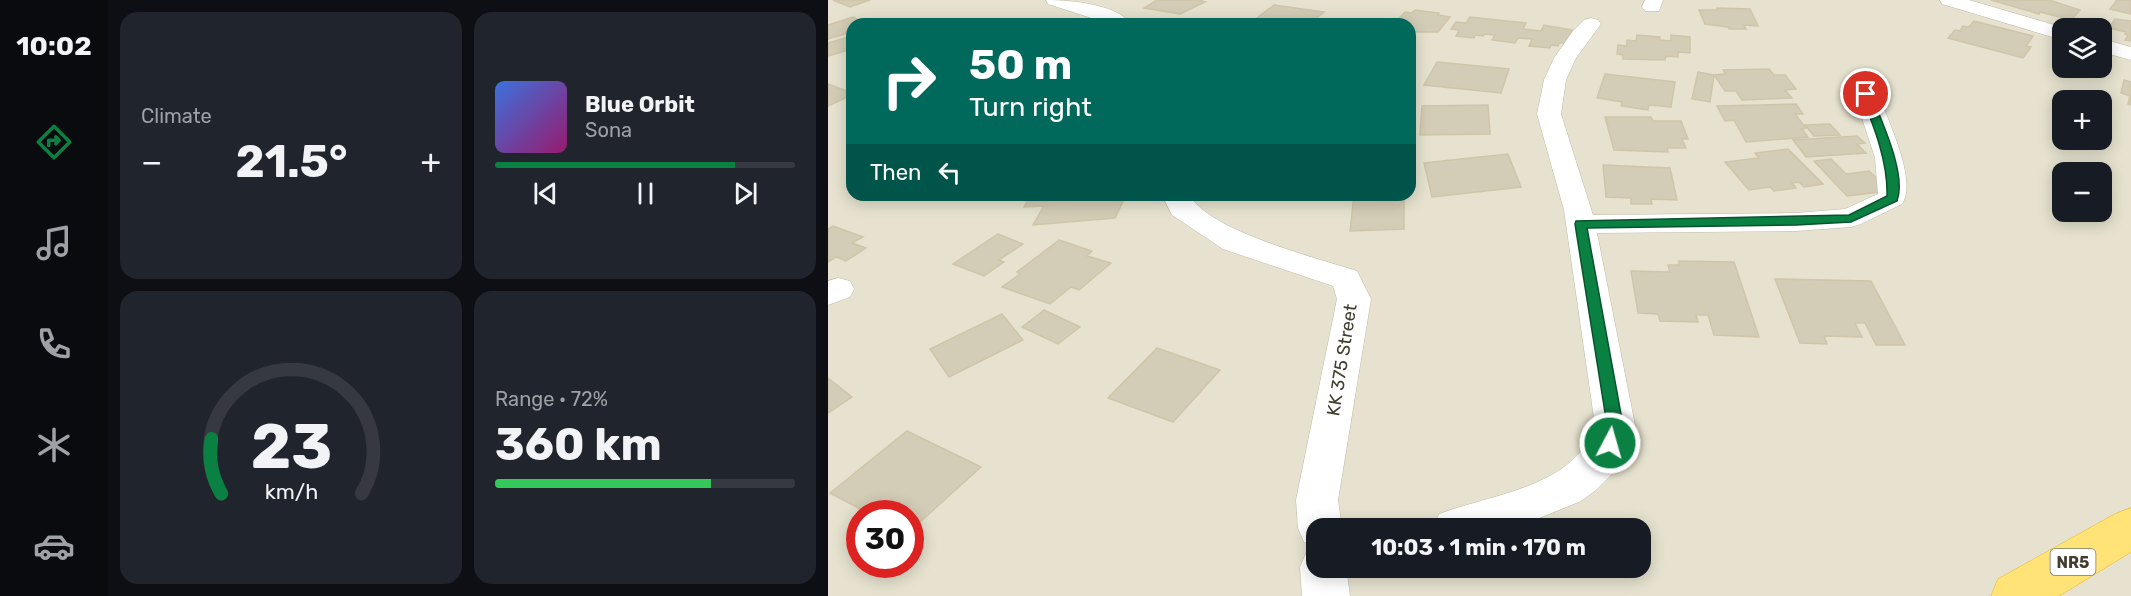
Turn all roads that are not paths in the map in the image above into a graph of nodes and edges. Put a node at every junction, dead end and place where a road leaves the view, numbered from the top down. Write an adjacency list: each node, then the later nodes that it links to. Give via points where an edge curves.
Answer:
1 (1055, 0): 3 (street)
2 (1949, 0): 5 (street)
3 (1112, 18)
4 (1591, 24): 10 (street, via 1565,57 1555,80 1549,114)
5 (2052, 30)
6 (2112, 48): 7 (street)
7 (2131, 54)
8 (1866, 94): 10 (street, via 1893,175 1892,198 1851,218)
9 (1179, 201): 11 (street, KK 375 Street, via 1182,209 1234,242 1346,279 1354,299 1317,500)
10 (1581, 224): 12 (street, via 1615,425 1610,443 1596,466 1563,489)
11 (1319, 518)
12 (1483, 518)
13 (2131, 528): 14 (highway, NR5)
14 (2015, 596)

